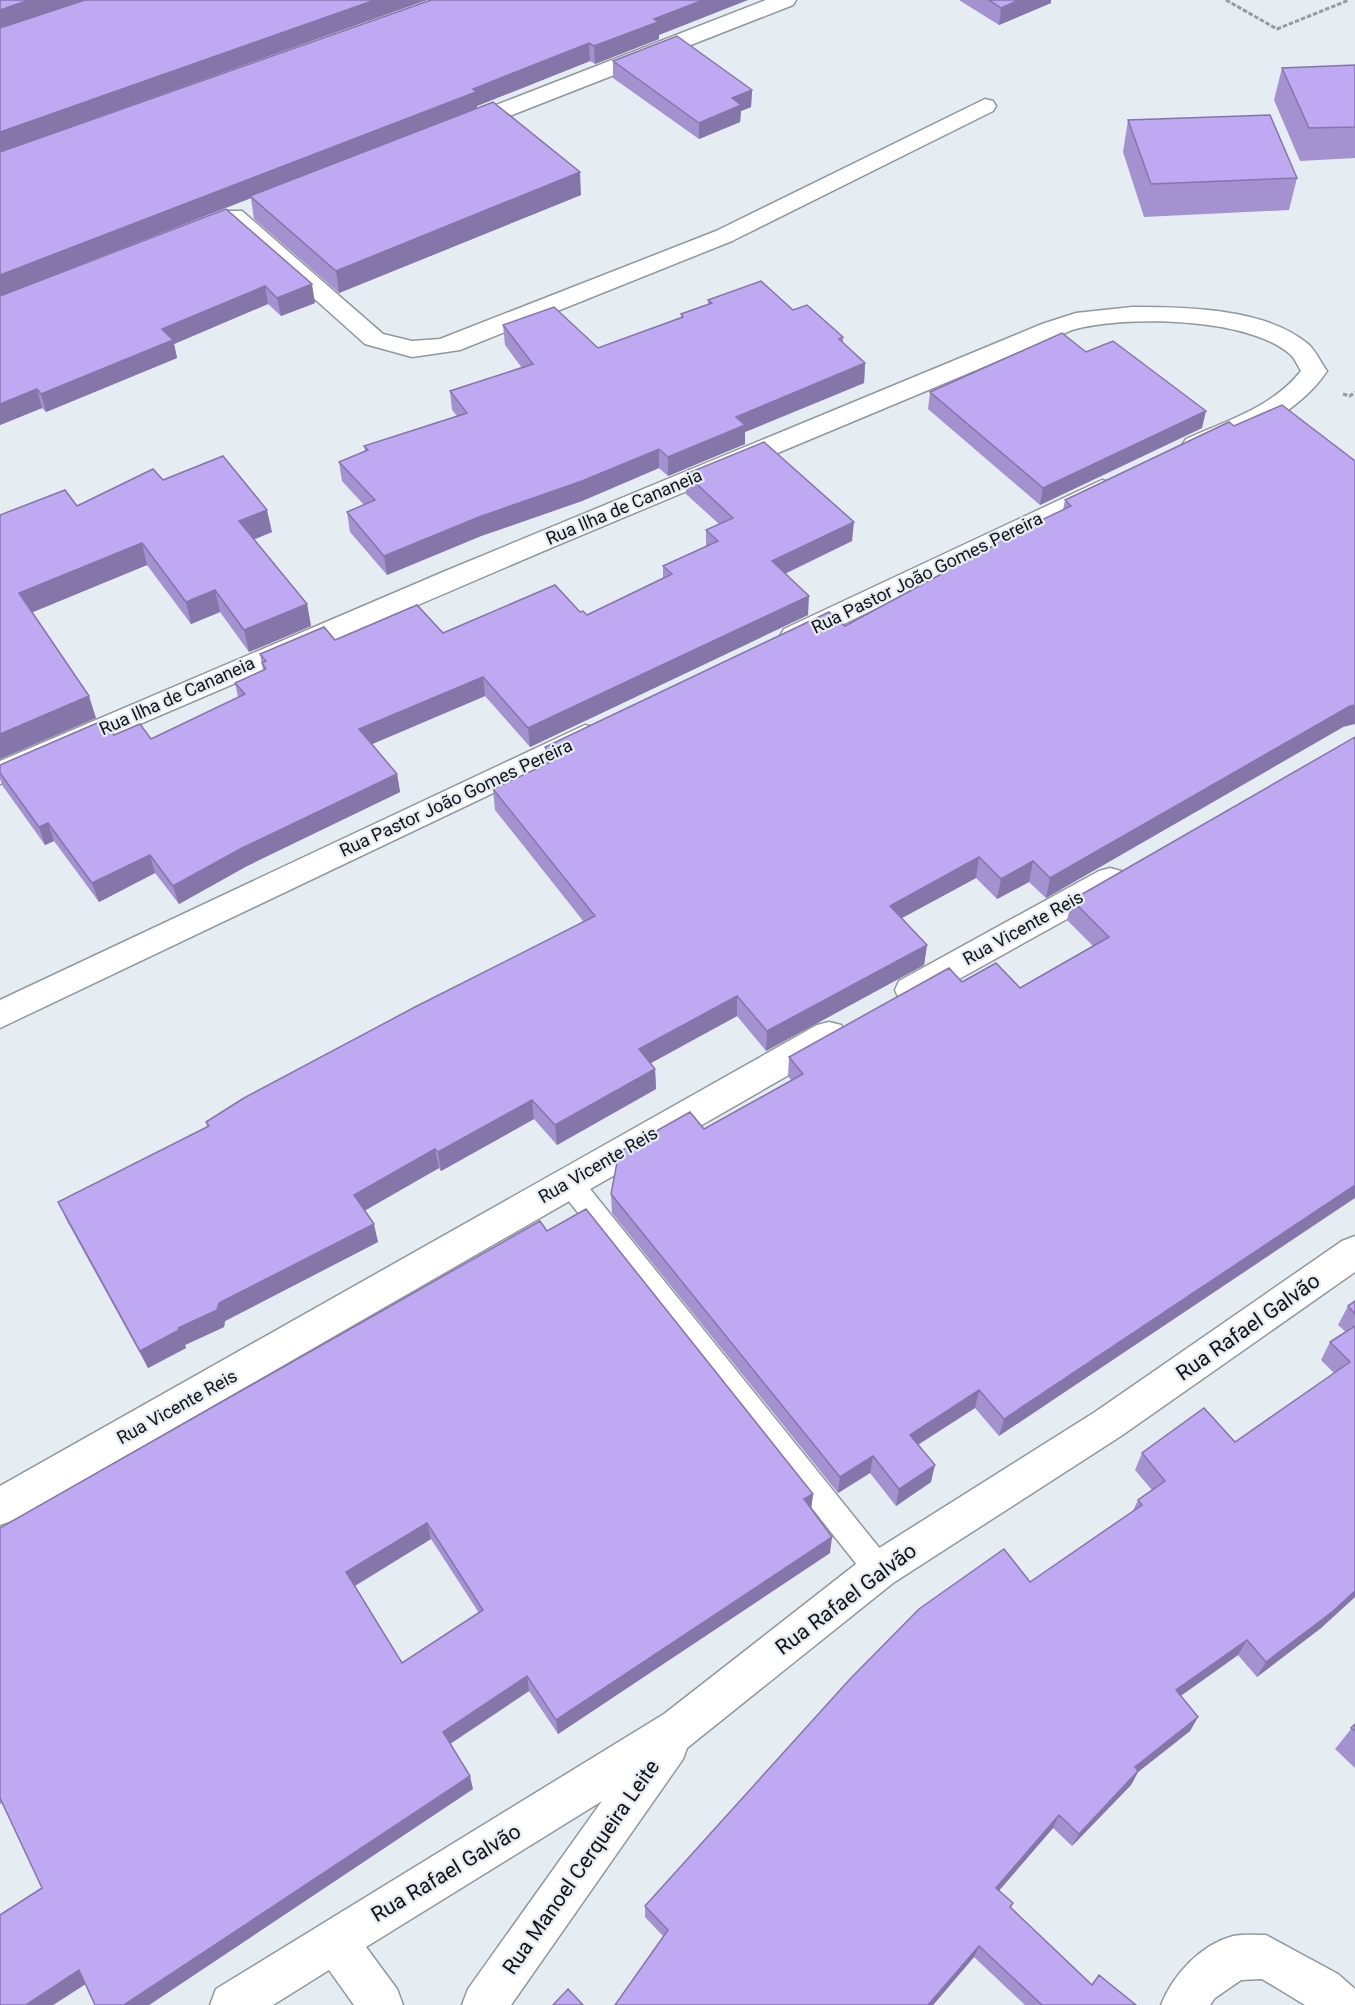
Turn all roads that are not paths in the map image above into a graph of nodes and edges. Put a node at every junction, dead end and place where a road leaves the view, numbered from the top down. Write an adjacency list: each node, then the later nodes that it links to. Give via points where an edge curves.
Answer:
1 (785, 0): 3 (street)
2 (985, 106): 4 (street, via 724,236 451,345 429,350 399,350 374,339)
3 (444, 134)
4 (234, 216)
5 (1174, 455): 9 (street, Rua Ilha de Cananeia, via 1269,410 1304,386 1314,371 1310,359 1297,345 1266,331 1209,318 1113,315 1075,321 284,649)
6 (1131, 476): 7 (street, Rua Pastor João Gomes Pereira)
7 (774, 646)
8 (613, 723): 12 (street, Rua Pastor João Gomes Pereira)
9 (0, 773)
10 (1142, 862): 11 (street, Rua Vicente Reis)
11 (885, 1004)
12 (0, 1015)
13 (854, 1022): 14 (street, Rua Vicente Reis)
14 (568, 1182): 16 (street, Rua Vicente Reis); 17 (lane)
15 (1355, 1252): 17 (street, Rua Rafael Galvão, via 1108,1424)
16 (0, 1507)
17 (879, 1570): 18 (street, Rua Rafael Galvão)
18 (679, 1730): 19 (street, Rua Rafael Galvão); 22 (street, Rua Manoel Cerqueira Leite)
19 (334, 1940): 20 (street, Rua Rafael Galvão); 21 (street)
20 (232, 2005)
21 (381, 2005)
22 (484, 2005)
23 (1183, 2005): 24 (street, via 1199,1982 1234,1958 1266,1957)
24 (1340, 2005)

